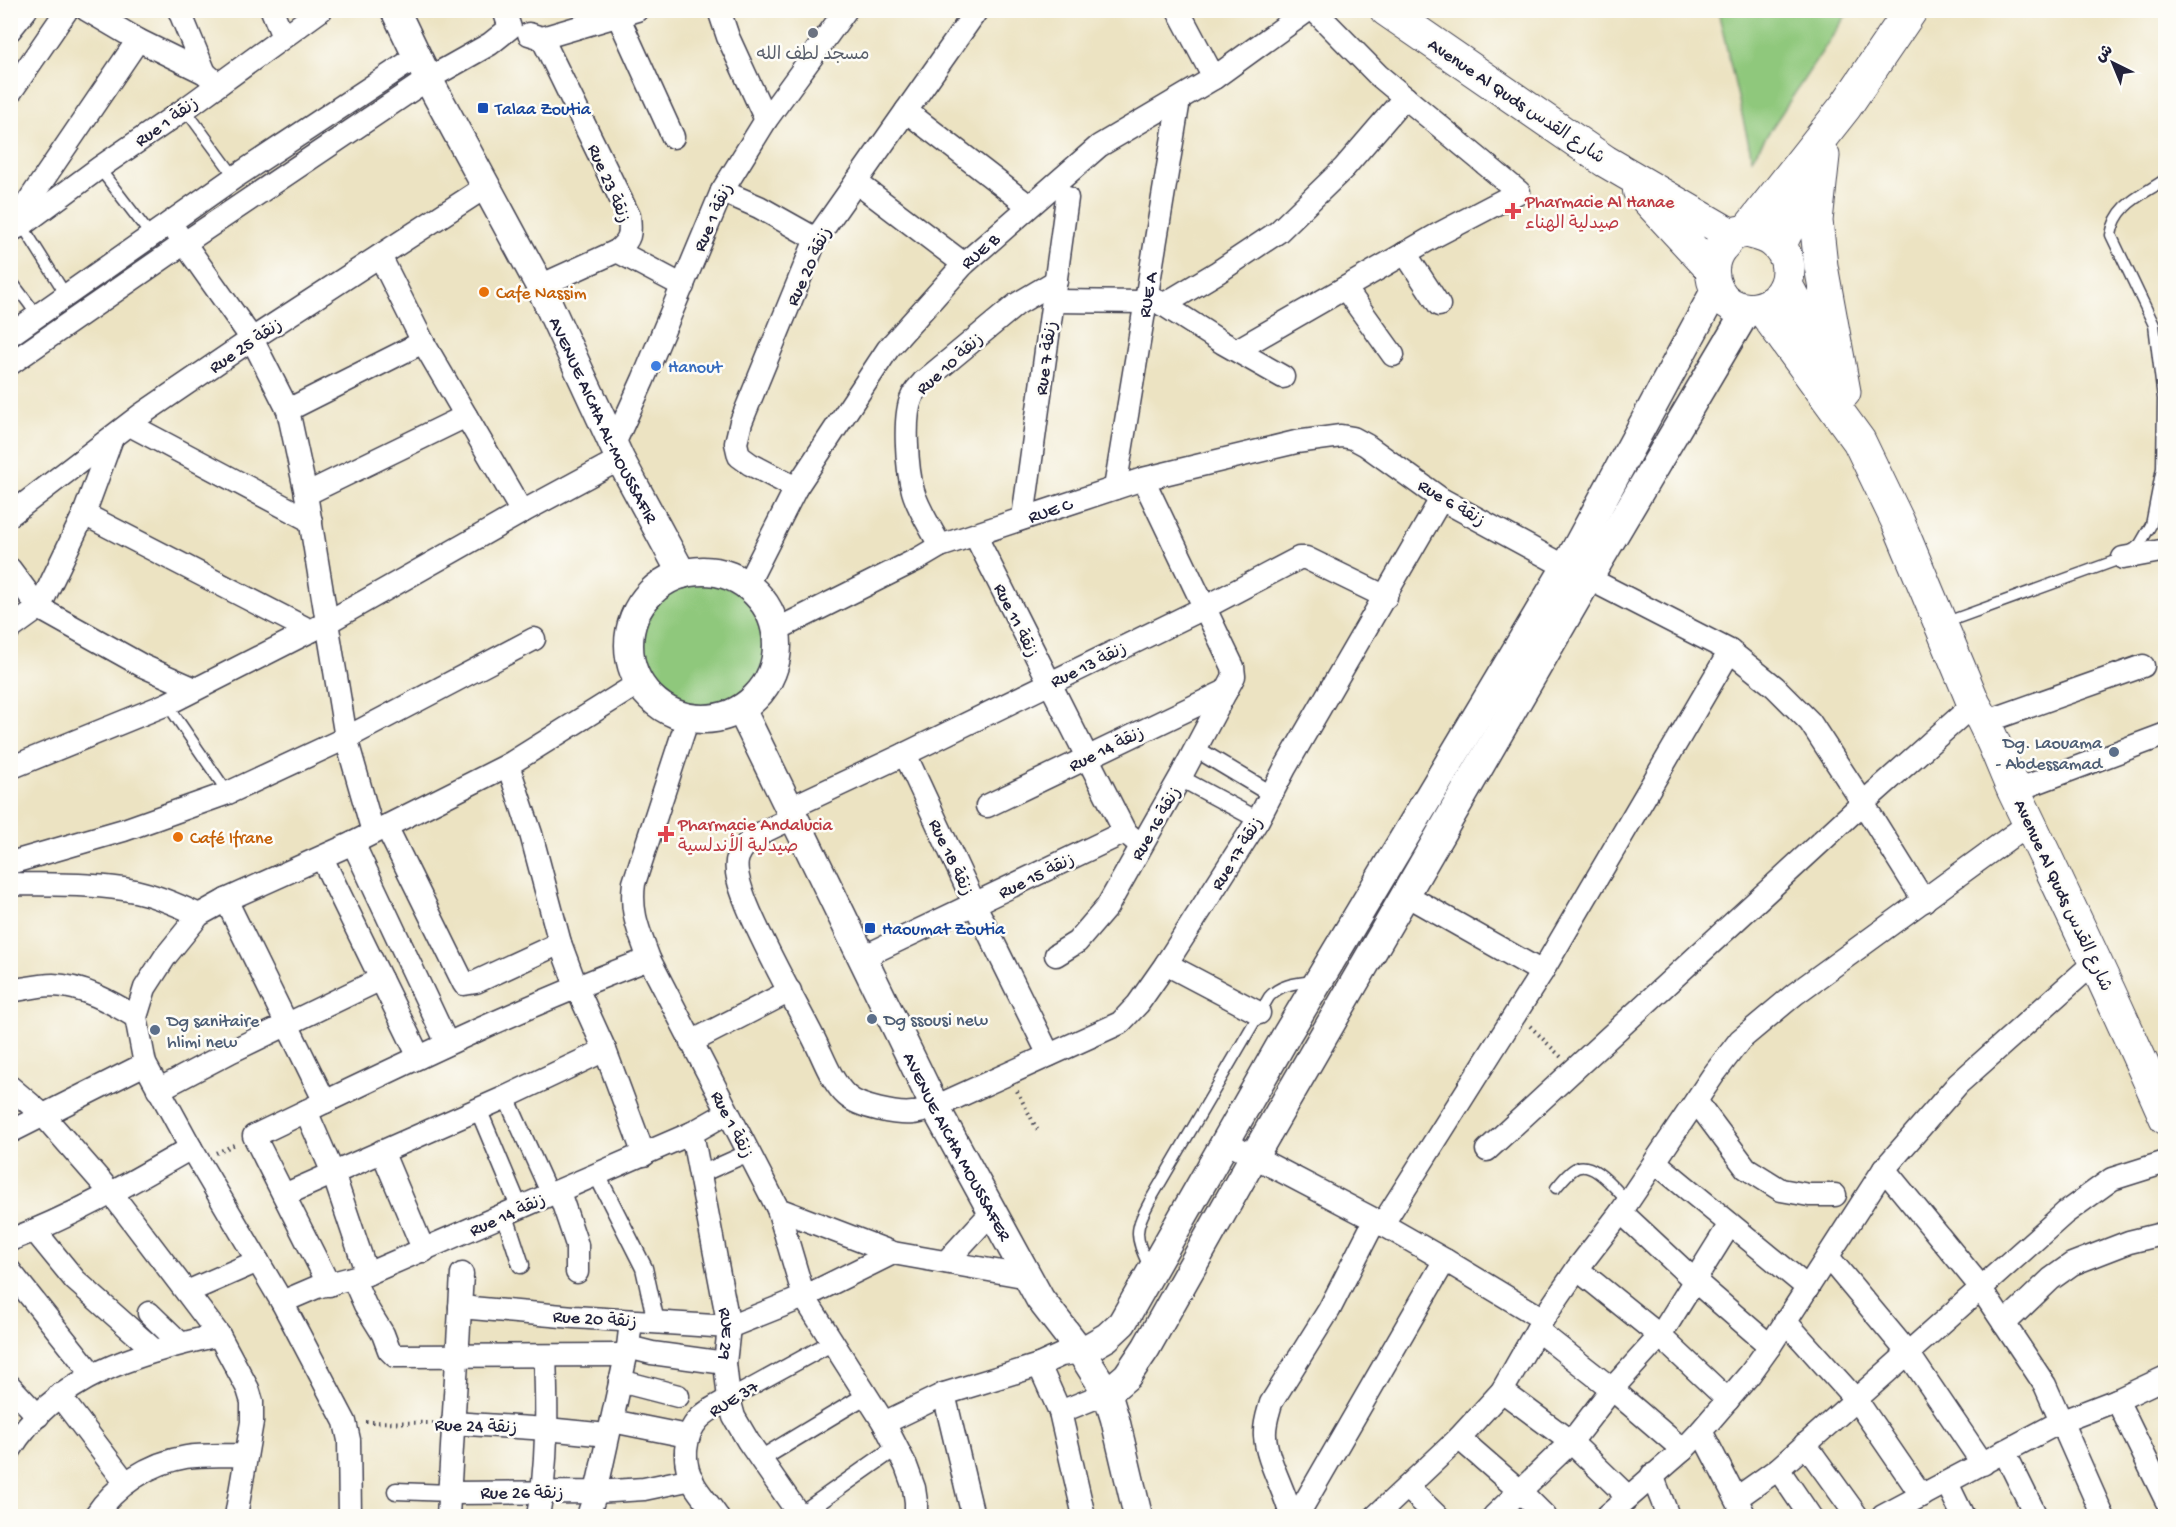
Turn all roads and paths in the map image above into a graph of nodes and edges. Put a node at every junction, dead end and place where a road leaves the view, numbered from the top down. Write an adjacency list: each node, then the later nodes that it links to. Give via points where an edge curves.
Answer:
1 (26, 10): 19 (street)
2 (67, 10): 26 (street)
3 (87, 10): 17 (street)
4 (179, 10): 24 (street)
5 (272, 10): 20 (street)
6 (321, 10): 20 (street, Rue 1 زنقة)
7 (395, 10): 23 (street, AVENUE AICHA AL-MOUSSAFIR)
8 (719, 10): 32 (street)
9 (846, 10): 32 (street, Rue 1 زنقة)
10 (977, 10): 31 (street, Rue 20 زنقة)
11 (1178, 10): 25 (street)
12 (1308, 10): 25 (street, RUE B)
13 (1314, 10): 27 (street)
14 (1386, 10): 36 (main road, Avenue Al Quds شارع القدس)
15 (1911, 10): 29 (main road)
16 (628, 13): 21 (street); 33 (street)
17 (104, 16): 22 (street)
18 (507, 19): 21 (street); 23 (street, via 490,44)
19 (10, 30)
20 (284, 37): 24 (street, Rue 1 زنقة)
21 (542, 38): 51 (street, Rue 23 زنقة, via 629,216 631,232)
22 (138, 40): 24 (street); 45 (street)
23 (423, 67): 37 (street); 40 (street, AVENUE AICHA AL-MOUSSAFIR); 49 (street)
24 (211, 78): 30 (street, Rue 1 زنقة)
25 (1214, 78): 28 (street, RUE B)
26 (10, 93)
27 (1405, 98): 52 (street, via 1519,192); 63 (street, via 1344,168 1278,232 1218,272)
28 (1179, 100): 43 (street, RUE B, via 1099,146); 63 (street, RUE A)
29 (1845, 107): 34 (main road); 46 (main road)
30 (185, 109): 35 (street, Rue 1 زنقة); 37 (lane)
31 (906, 111): 39 (street, Rue 20 زنقة); 43 (street)
32 (766, 120): 41 (street, Rue 1 زنقة)
33 (673, 137)
34 (1823, 156): 50 (main road); 74 (main road, via 1816,221)
35 (99, 168): 45 (street, Rue 1 زنقة); 47 (lane)
36 (1618, 168): 46 (main road, Avenue Al Quds شارع القدس); 56 (main road, Avenue Al Quds شارع القدس)
37 (235, 177): 44 (street)
38 (2166, 179): 94 (lane, via 2119,210 2111,235 2154,325 2163,399 2162,468 2151,525 2140,544)
39 (856, 182): 48 (street, Rue 20 زنقة); 54 (street)
40 (487, 186): 53 (street, Rue 25 زنقة); 58 (street, AVENUE AICHA AL-MOUSSAFIR)
41 (722, 191): 48 (street); 59 (street, Rue 1 زنقة)
42 (1067, 198): 61 (street, Rue 7 زنقة)
43 (1029, 206): 54 (street, RUE B)
44 (170, 223): 47 (street); 49 (street)
45 (14, 228): 62 (lane)
46 (1740, 233): 50 (main road, via 1765,236); 56 (main road, via 1716,254)
47 (152, 237): 62 (street)
48 (816, 239): 82 (street, Rue 20 زنقة, via 741,422 736,443 739,456)
49 (186, 242): 68 (street); 72 (street)
50 (1779, 246): 57 (main road, via 1788,265)
51 (617, 251): 58 (street, Rue 23 زنقة); 59 (street)
52 (1405, 253): 60 (street); 64 (street)
53 (380, 256): 68 (street, Rue 25 زنقة); 69 (street)
54 (964, 264): 82 (street, RUE B, via 888,349)
55 (10, 279): 66 (lane)
56 (1714, 280): 65 (main road, via 1724,300 1734,307); 96 (street)
57 (1786, 285): 65 (main road, via 1777,300); 74 (main road, Avenue Al Quds شارع القدس)
58 (540, 286): 80 (street, AVENUE AICHA AL-MOUSSAFIR)
59 (682, 286): 80 (street, Rue 1 زنقة)
60 (1345, 288): 70 (street); 71 (street)
61 (1055, 291): 63 (street); 89 (street, Rue 7 زنقة); 92 (street, Rue 10 زنقة, via 1017,304 923,382 911,399 907,418 909,472 913,492)
62 (66, 295): 66 (street)
63 (1152, 300): 70 (street); 83 (street, RUE A)
64 (1439, 305)
65 (1755, 309): 79 (main road, Avenue Al Quds شارع القدس); 96 (street)
66 (38, 316): 67 (street)
67 (10, 335)
68 (252, 339): 75 (street); 77 (street, Rue 25 زنقة)
69 (423, 342): 75 (street); 76 (street)
70 (1237, 350): 73 (street)
71 (1393, 355)
72 (10, 364)
73 (1283, 377)
74 (1844, 392): 79 (main road, Avenue Al Quds شارع القدس)
75 (288, 410): 84 (street)
76 (466, 416): 84 (street); 86 (street)
77 (121, 431): 87 (street); 88 (street, Rue 25 زنقة); 90 (street)
78 (1341, 436): 81 (street, RUE C, via 1296,442); 85 (street, Rue 6 زنقة, via 1366,445)
79 (1858, 441): 102 (main road, Avenue Al Quds شارع القدس)
80 (617, 451): 86 (street); 97 (street, AVENUE AICHA AL-MOUSSAFIR)
81 (1143, 479): 83 (street, RUE C); 100 (street)
82 (796, 488): 98 (street, RUE B)
83 (1115, 488): 89 (street, RUE C)
84 (306, 494): 90 (street)
85 (1441, 499): 96 (street, Rue 6 زنقة); 99 (street, Rue 17 زنقة)
86 (522, 512): 103 (street)
87 (84, 514): 101 (street); 103 (street)
88 (10, 515)
89 (1023, 518): 91 (street, RUE C)
90 (311, 521): 103 (street)
91 (975, 535): 92 (street, RUE C); 110 (street, Rue 11 زنقة)
92 (940, 546): 105 (street, RUE C)
93 (2166, 550): 94 (street)
94 (2123, 558): 102 (lane)
95 (10, 570): 101 (street)
96 (1577, 573): 107 (street, Rue 6 زنقة); 139 (street); 152 (street)
97 (682, 574): 98 (street, via 716,572); 109 (street, via 664,582 638,609 629,646)
98 (747, 585): 105 (street, via 770,613)
99 (1386, 597): 100 (street, Rue 13 زنقة, via 1299,558); 127 (street, Rue 17 زنقة)
100 (1206, 607): 110 (street, Rue 13 زنقة); 111 (street, via 1233,667)
101 (39, 608): 104 (street); 112 (street)
102 (1941, 624): 115 (main road, Avenue Al Quds شارع القدس)
103 (319, 627): 112 (street); 118 (street)
104 (10, 629)
105 (776, 630): 114 (street, via 774,667 755,698)
106 (534, 639): 118 (street)
107 (1730, 651): 128 (street, Rue 6 زنقة, via 1810,722); 150 (street)
108 (2143, 666): 115 (street)
109 (639, 683): 116 (street, via 660,706); 122 (street)
110 (1048, 683): 120 (street, Rue 13 زنقة); 121 (street, Rue 11 زنقة)
111 (1230, 684): 119 (street, Rue 16 زنقة); 121 (street, Rue 14 زنقة)
112 (195, 690): 113 (street)
113 (167, 704): 123 (street); 126 (lane)
114 (741, 709): 116 (street, via 723,717); 130 (street, AVENUE AICHA MOUSSAFER)
115 (1980, 713): 125 (main road, Avenue Al Quds شارع القدس); 128 (street)
116 (688, 718): 147 (street, Rue 1 زنقة, via 631,901)
117 (2166, 734): 125 (street)
118 (346, 738): 126 (street); 133 (street)
119 (1196, 749): 124 (street, Rue 16 زنقة); 127 (street)
120 (905, 754): 130 (street, Rue 13 زنقة); 142 (street, Rue 18 زنقة)
121 (1088, 757): 129 (street, Rue 14 زنقة); 134 (street, Rue 11 زنقة)
122 (508, 765): 133 (street); 144 (street)
123 (10, 768)
124 (1180, 778): 131 (street); 134 (street, Rue 16 زنقة)
125 (2014, 791): 132 (main road, Avenue Al Quds شارع القدس)
126 (228, 793): 137 (street, via 124,830)
127 (1271, 794): 131 (street, Rue 17 زنقة)
128 (1863, 803): 141 (street, Rue 6 زنقة); 166 (street)
129 (987, 806)
130 (791, 813): 146 (street, AVENUE AICHA MOUSSAFER); 155 (street, Rue 13 زنقة, via 755,837 737,858 737,873 747,906)
131 (1258, 820): 149 (street, Rue 17 زنقة)
132 (2031, 822): 141 (street); 148 (main road, Avenue Al Quds شارع القدس)
133 (380, 829): 135 (street); 144 (street, via 464,984)
134 (1133, 839): 142 (street, Rue 15 زنقة); 145 (street, Rue 16 زنقة, via 1107,907 1077,942)
135 (353, 843): 136 (street); 161 (street)
136 (322, 858): 140 (street); 151 (street)
137 (10, 863)
138 (10, 884): 143 (street, via 134,891 165,899)
139 (1406, 895): 150 (street); 188 (street)
140 (226, 900): 143 (street); 159 (street)
141 (1923, 901): 171 (street, via 1795,994 1740,1040)
142 (975, 905): 146 (street, Rue 15 زنقة); 163 (street, Rue 18 زنقة)
143 (199, 915): 158 (street, via 145,988)
144 (560, 943): 153 (street)
145 (1056, 956)
146 (862, 957): 173 (street, AVENUE AICHA MOUSSAFER)
147 (649, 958): 153 (street); 160 (street, Rue 1 زنقة)
148 (2096, 961): 177 (main road, Avenue Al Quds شارع القدس); 191 (street, via 1958,1084)
149 (1166, 964): 156 (street); 163 (street, Rue 17 زنقة, via 1120,1023)
150 (1542, 972): 157 (street)
151 (381, 979): 159 (street); 164 (street)
152 (1319, 980): 156 (lane, via 1280,988); 182 (street)
153 (576, 986): 161 (street); 162 (street)
154 (10, 991): 158 (street, via 53,985 82,990)
155 (790, 991): 160 (street); 173 (street, Rue 17 زنقة, via 834,1078 848,1097 892,1112 914,1113)
156 (1259, 1013): 219 (lane, via 1141,1217 1137,1240)
157 (1516, 1013): 166 (path); 204 (street)
158 (136, 1017): 165 (street)
159 (287, 1023): 169 (street); 172 (street)
160 (691, 1042): 175 (street, Rue 1 زنقة)
161 (447, 1043): 164 (street)
162 (605, 1050): 170 (street); 187 (street)
163 (1049, 1055): 167 (street, Rue 17 زنقة)
164 (419, 1057): 172 (street)
165 (145, 1064): 169 (street); 176 (street)
166 (1574, 1070): 183 (street)
167 (1008, 1072): 173 (street, Rue 17 زنقة); 180 (path)
168 (10, 1087): 176 (street)
169 (158, 1090): 186 (street)
170 (506, 1097): 174 (street); 197 (street)
171 (1696, 1101): 189 (street); 199 (street, via 1746,1168 1781,1190)
172 (315, 1107): 181 (street); 192 (street)
173 (935, 1107): 203 (street, AVENUE AICHA MOUSSAFER)
174 (478, 1109): 184 (street); 202 (street)
175 (727, 1113): 179 (street, Rue 14 زنقة); 185 (street, Rue 1 زنقة)
176 (43, 1115): 178 (street); 196 (street)
177 (2166, 1118)
178 (10, 1132)
179 (692, 1133): 187 (street, Rue 14 زنقة); 194 (street, RUE 29)
180 (1039, 1133)
181 (254, 1136): 186 (path); 198 (street)
182 (1226, 1142): 188 (street); 219 (street)
183 (1487, 1150)
184 (382, 1151): 192 (street); 209 (street)
185 (748, 1153): 194 (street); 201 (street, Rue 1 زنقة)
186 (194, 1154): 196 (street); 213 (street)
187 (644, 1155): 193 (street, Rue 14 زنقة)
188 (1253, 1158): 204 (street); 257 (street, via 1146,1348 1127,1376)
189 (1655, 1162): 200 (street); 205 (street)
190 (2166, 1162): 226 (street, via 2112,1179 2065,1213)
191 (1884, 1169): 211 (street); 226 (street)
192 (333, 1173): 198 (street); 221 (street)
193 (597, 1175): 197 (street, Rue 14 زنقة); 234 (street, via 644,1268)
194 (699, 1175): 237 (street, RUE 29)
195 (1556, 1188): 200 (lane, via 1574,1169 1588,1167 1598,1172)
196 (112, 1194): 206 (street); 227 (street)
197 (555, 1194): 202 (street, Rue 14 زنقة); 218 (street, via 577,1245)
198 (284, 1195): 224 (street)
199 (1835, 1195)
200 (1624, 1207): 216 (street); 223 (street)
201 (778, 1209): 210 (street); 228 (street, Rue 1 زنقة)
202 (512, 1212): 209 (street, Rue 14 زنقة); 215 (street)
203 (992, 1212): 214 (street); 222 (street, AVENUE AICHA MOUSSAFER)
204 (1378, 1222): 212 (street); 313 (street, via 1267,1416 1267,1447)
205 (1731, 1224): 223 (street); 225 (street)
206 (35, 1231): 208 (street); 243 (street, via 80,1285)
207 (2166, 1233): 236 (street, via 2129,1242 2072,1264)
208 (10, 1240)
209 (424, 1251): 221 (street, Rue 14 زنقة)
210 (893, 1253): 214 (street); 228 (street)
211 (1828, 1257): 225 (street); 246 (street)
212 (1445, 1260): 235 (street); 314 (street)
213 (258, 1261): 227 (street); 229 (street)
214 (946, 1262): 222 (street)
215 (520, 1265)
216 (1576, 1269): 235 (street); 239 (street)
217 (10, 1271): 251 (street)
218 (577, 1272)
219 (1152, 1273): 245 (street, via 1122,1323)
220 (462, 1274): 230 (street)
221 (360, 1276): 224 (street, Rue 14 زنقة); 247 (street, via 368,1311 391,1354)
222 (1029, 1277): 245 (street, AVENUE AICHA MOUSSAFER, via 1050,1313)
223 (1695, 1281): 239 (street); 242 (street)
224 (329, 1285): 229 (street, Rue 14 زنقة)
225 (1808, 1288): 233 (street)
226 (1981, 1289): 236 (street); 246 (street)
227 (187, 1293): 238 (street)
228 (804, 1297): 237 (street); 240 (street, Rue 1 زنقة)
229 (282, 1302): 268 (street)
230 (460, 1307): 232 (street, Rue 20 زنقة); 247 (street)
231 (149, 1313): 241 (street)
232 (632, 1321): 234 (street, Rue 20 زنقة); 244 (street)
233 (1785, 1321): 242 (street); 265 (street)
234 (656, 1322): 237 (street, Rue 20 زنقة)
235 (1540, 1324): 255 (street); 256 (street)
236 (2004, 1324): 269 (street, via 2045,1385)
237 (729, 1327): 249 (street, RUE 29)
238 (219, 1335): 241 (street); 283 (street, via 252,1402)
239 (1660, 1336): 255 (street); 263 (street)
240 (833, 1342): 261 (street, Rue 1 زنقة); 262 (street, RUE 37)
241 (180, 1343): 243 (street)
242 (1770, 1346): 263 (street)
243 (155, 1351): 251 (street)
244 (627, 1351): 248 (street); 249 (street); 253 (street)
245 (1082, 1352): 250 (street, via 1061,1355); 257 (street, AVENUE AICHA MOUSSAFER)
246 (1908, 1353): 265 (street); 285 (street)
247 (457, 1355): 248 (street); 270 (street)
248 (545, 1356): 273 (street)
249 (725, 1363): 262 (street, RUE 29)
250 (1039, 1365): 258 (street); 266 (street)
251 (93, 1375): 259 (street)
252 (2166, 1377): 264 (street)
253 (620, 1381): 260 (street); 272 (street)
254 (10, 1386): 267 (street)
255 (1612, 1389): 277 (street); 281 (street)
256 (1502, 1392): 276 (street); 277 (street)
257 (1107, 1393): 266 (street); 312 (street, AVENUE AICHA MOUSSAFER)
258 (944, 1394): 271 (street); 310 (street)
259 (59, 1395): 267 (street); 290 (street)
260 (678, 1396)
261 (866, 1396): 271 (street, Rue 1 زنقة); 284 (street)
262 (729, 1399): 275 (street, RUE 37, via 696,1421); 284 (street, RUE 29)
263 (1728, 1400): 274 (street)
264 (2118, 1400): 269 (street); 299 (street)
265 (1857, 1401): 278 (street); 297 (street)
266 (1060, 1412): 311 (street)
267 (38, 1416): 280 (street)
268 (345, 1422): 270 (path, Rue 24 زنقة); 303 (street, via 349,1440)
269 (2060, 1422): 282 (street); 326 (street)
270 (452, 1424): 273 (street, Rue 24 زنقة); 296 (street)
271 (884, 1424): 279 (street, Rue 1 زنقة)
272 (609, 1428): 273 (street, Rue 24 زنقة); 275 (street, Rue 24 زنقة); 294 (street)
273 (547, 1429): 293 (street)
274 (1701, 1431): 281 (street); 300 (street)
275 (687, 1436): 288 (street, via 685,1459)
276 (1460, 1438): 291 (street); 295 (street)
277 (1571, 1442): 295 (street); 298 (street)
278 (1805, 1444): 286 (street); 322 (street)
279 (895, 1448): 308 (street); 309 (street, Rue 1 زنقة, via 914,1488)
280 (10, 1450)
281 (1683, 1450): 287 (street)
282 (2004, 1451): 285 (street); 325 (street)
283 (246, 1455): 290 (street, via 187,1457 159,1466); 302 (street)
284 (759, 1460): 308 (street, RUE 29)
285 (1983, 1464): 289 (street)
286 (1778, 1469): 300 (street); 321 (street)
287 (1652, 1475): 298 (street); 320 (street)
288 (692, 1479): 294 (street, Rue 26 زنقة, via 644,1489); 307 (street)
289 (1947, 1483): 297 (street); 324 (street)
290 (126, 1484): 301 (street)
291 (1407, 1488): 315 (street); 316 (street)
292 (396, 1491): 296 (street, Rue 26 زنقة)
293 (542, 1492): 294 (street, Rue 26 زنقة); 296 (street, Rue 26 زنقة); 305 (street)
294 (596, 1492): 306 (street)
295 (1521, 1492): 317 (street); 318 (street)
296 (450, 1493): 304 (street)
297 (1922, 1496): 323 (street)
298 (1628, 1497): 319 (street)
299 (2166, 1500)
300 (1741, 1507)
301 (95, 1516)
302 (236, 1516)
303 (350, 1516)
304 (448, 1516)
305 (538, 1516)
306 (588, 1516)
307 (717, 1516)
308 (800, 1516)
309 (916, 1516)
310 (973, 1516)
311 (1084, 1516)
312 (1138, 1516)
313 (1291, 1516)
314 (1298, 1516)
315 (1376, 1516)
316 (1437, 1516)
317 (1494, 1516)
318 (1545, 1516)
319 (1607, 1516)
320 (1668, 1516)
321 (1810, 1516)
322 (1857, 1516)
323 (1886, 1516)
324 (1963, 1516)
325 (2036, 1516)
326 (2103, 1516)

